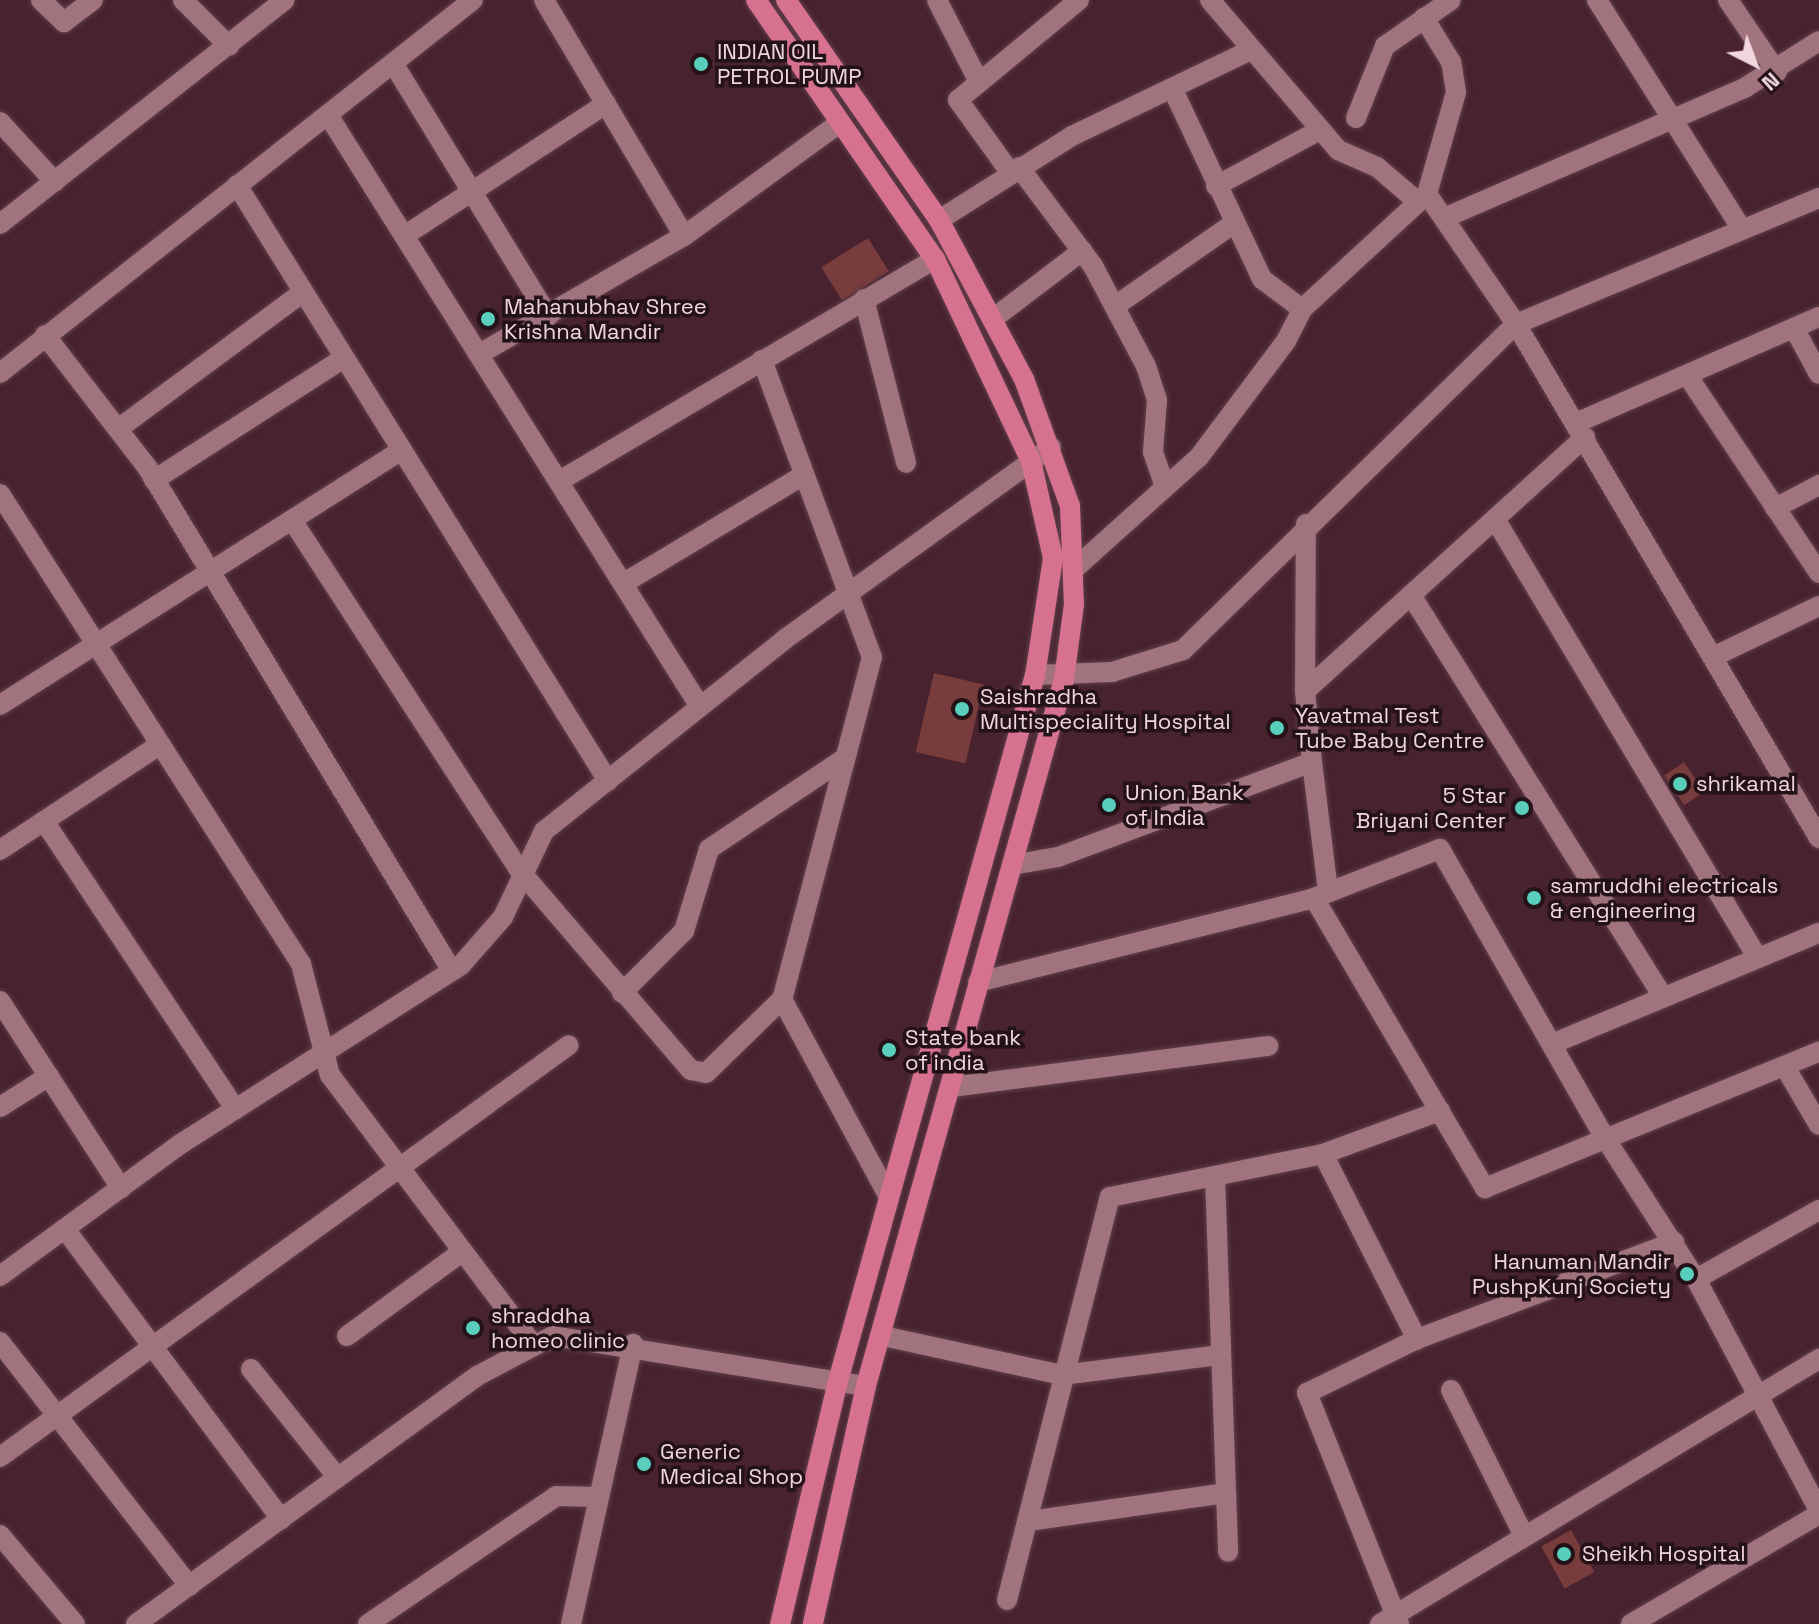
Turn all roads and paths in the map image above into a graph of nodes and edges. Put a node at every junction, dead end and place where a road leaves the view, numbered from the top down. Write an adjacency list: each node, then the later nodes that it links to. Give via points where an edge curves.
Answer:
1 (41, 0): 2 (street, via 64,22)
2 (93, 0)
3 (183, 0): 17 (street)
4 (285, 0): 17 (street)
5 (473, 0): 20 (street)
6 (544, 0): 24 (street)
7 (756, 0): 29 (main road)
8 (786, 0): 39 (main road)
9 (937, 0): 22 (street)
10 (1079, 0): 22 (street)
11 (1451, 0): 15 (street)
12 (1597, 0): 25 (street)
13 (1728, 0): 21 (street)
14 (1219, 3): 18 (street)
15 (1424, 18): 27 (street, via 1376,59 1369,99); 36 (street, via 1451,62 1456,92)
16 (1819, 41): 19 (street)
17 (229, 46): 32 (street)
18 (1249, 51): 23 (street); 30 (street)
19 (1810, 52): 21 (street)
20 (393, 63): 26 (street); 35 (street)
21 (1777, 72): 25 (street)
22 (979, 82): 31 (street, via 958,100)
23 (1174, 92): 31 (street); 34 (street)
24 (606, 104): 35 (street); 44 (street)
25 (1669, 114): 38 (street); 42 (street)
26 (328, 115): 33 (street); 43 (street)
27 (1356, 118)
28 (0, 122): 32 (street)
29 (838, 124): 44 (street); 46 (main road)
30 (1320, 130): 34 (street); 36 (street, via 1338,150 1377,167)
31 (1014, 170): 39 (street); 45 (street)
32 (55, 182): 40 (street)
33 (237, 185): 47 (street); 56 (street)
34 (1216, 186): 41 (street)
35 (471, 192): 43 (street); 51 (street)
36 (1422, 198): 38 (street); 50 (street)
37 (1819, 198): 42 (street)
38 (1444, 218): 54 (street)
39 (939, 220): 53 (main road)
40 (0, 224)
41 (1233, 224): 49 (street); 50 (street, via 1262,279)
42 (1741, 228): 54 (street)
43 (407, 234): 57 (street)
44 (684, 236): 51 (street)
45 (1082, 251): 49 (street); 53 (street)
46 (935, 259): 48 (street); 67 (main road)
47 (303, 292): 58 (street); 63 (street)
48 (864, 299): 59 (street); 68 (street)
49 (1115, 306): 73 (street, via 1157,400 1153,452)
50 (1302, 309): 73 (street, via 1229,420)
51 (548, 316): 57 (street)
52 (1819, 317): 55 (street)
53 (994, 318): 65 (main road)
54 (1516, 324): 64 (street); 78 (street)
55 (1794, 328): 61 (street); 62 (street)
56 (45, 335): 60 (street); 63 (street)
57 (481, 353): 71 (street)
58 (344, 358): 66 (street); 70 (street)
59 (762, 360): 69 (street); 71 (street)
60 (0, 373)
61 (1819, 374)
62 (1687, 375): 64 (street); 75 (street)
63 (118, 429): 70 (street)
64 (1580, 430): 76 (street); 87 (street)
65 (1051, 447): 67 (street); 79 (main road, via 1070,506)
66 (402, 450): 77 (street); 96 (street)
67 (1031, 461): 83 (street); 88 (main road, via 1053,558)
68 (906, 463)
69 (802, 476): 82 (street); 83 (street)
70 (154, 480): 80 (street)
71 (561, 480): 82 (street)
72 (1819, 485): 75 (street)
73 (1165, 487): 79 (street)
74 (0, 494): 86 (street)
75 (1775, 508): 81 (street)
76 (1495, 519): 84 (street); 104 (street)
77 (292, 520): 80 (street); 101 (street)
78 (1306, 524): 89 (street, via 1183,650); 90 (street)
79 (1073, 570): 89 (main road)
80 (208, 571): 86 (street); 105 (street)
81 (1819, 573)
82 (624, 583): 92 (street)
83 (849, 591): 92 (street); 94 (street, via 872,657)
84 (1411, 595): 90 (street); 108 (street)
85 (1819, 606): 87 (street)
86 (96, 644): 91 (street); 93 (street)
87 (1713, 657): 98 (street)
88 (1035, 675): 89 (street); 111 (main road)
89 (1064, 679): 100 (main road)
90 (1305, 691): 95 (street)
91 (0, 705)
92 (699, 705): 96 (street)
93 (156, 747): 97 (street); 117 (street, via 233,851 301,964)
94 (845, 758): 107 (street, via 709,849 684,931); 109 (street)
95 (1312, 762): 100 (street, via 1058,857); 102 (street)
96 (608, 781): 101 (street, via 544,831)
97 (44, 821): 99 (street); 122 (street)
98 (1819, 838)
99 (0, 850)
100 (1012, 865): 106 (main road)
101 (521, 872): 105 (street, via 503,917); 107 (street)
102 (1321, 894): 106 (street); 113 (street, via 1440,849); 123 (street)
103 (1819, 933): 104 (street)
104 (1757, 957): 108 (street)
105 (452, 971): 117 (street)
106 (978, 982): 112 (main road)
107 (622, 993): 109 (street, via 702,1075)
108 (1661, 994): 113 (street)
109 (782, 999): 130 (street)
110 (0, 1001): 119 (street)
111 (938, 1023): 112 (main road); 130 (main road)
112 (966, 1031): 120 (main road)
113 (1552, 1044): 125 (street)
114 (569, 1045): 127 (street)
115 (1268, 1046): 120 (street)
116 (1819, 1052): 118 (street)
117 (325, 1053): 122 (street); 127 (street, via 330,1075)
118 (1785, 1067): 124 (street); 125 (street)
119 (49, 1076): 121 (street); 129 (street)
120 (952, 1087): 138 (main road)
121 (0, 1107)
122 (235, 1109): 129 (street)
123 (1440, 1111): 125 (street, via 1485,1188); 126 (street)
124 (1819, 1125)
125 (1605, 1138): 133 (street)
126 (1323, 1154): 128 (street); 139 (street)
127 (400, 1174): 134 (street); 143 (street)
128 (1215, 1176): 144 (street); 147 (street, via 1110,1197)
129 (121, 1188): 132 (street)
130 (889, 1197): 148 (main road)
131 (1819, 1210): 136 (street)
132 (65, 1229): 135 (street); 143 (street)
133 (1674, 1242): 136 (street); 139 (street)
134 (459, 1254): 137 (street); 142 (street)
135 (0, 1276)
136 (1696, 1279): 151 (street)
137 (347, 1336)
138 (883, 1336): 147 (street); 149 (main road)
139 (1417, 1339): 165 (street, via 1307,1393)
140 (0, 1342): 152 (street)
141 (633, 1344): 142 (street, via 553,1336); 148 (street); 156 (street)
142 (534, 1346): 154 (street, via 477,1376)
143 (153, 1348): 152 (street); 158 (street)
144 (1221, 1355): 147 (street); 155 (street)
145 (1819, 1359): 151 (street)
146 (251, 1369): 154 (street)
147 (1062, 1375): 159 (street)
148 (838, 1381): 149 (street); 170 (main road)
149 (866, 1386): 171 (main road)
150 (1451, 1390): 160 (street)
151 (1760, 1392): 157 (street); 160 (street)
152 (55, 1416): 153 (street); 163 (street)
153 (0, 1457)
154 (338, 1478): 158 (street)
155 (1226, 1493): 159 (street); 162 (street)
156 (599, 1497): 168 (street, via 556,1496); 169 (street)
157 (1819, 1512): 172 (street)
158 (281, 1519): 163 (street)
159 (1029, 1521): 164 (street)
160 (1522, 1532): 165 (street)
161 (0, 1535): 166 (street)
162 (1228, 1552)
163 (189, 1586): 167 (street)
164 (1007, 1600)
165 (1390, 1621)
166 (75, 1624)
167 (136, 1624)
168 (368, 1624)
169 (571, 1624)
170 (780, 1624)
171 (813, 1624)
172 (1631, 1624)

